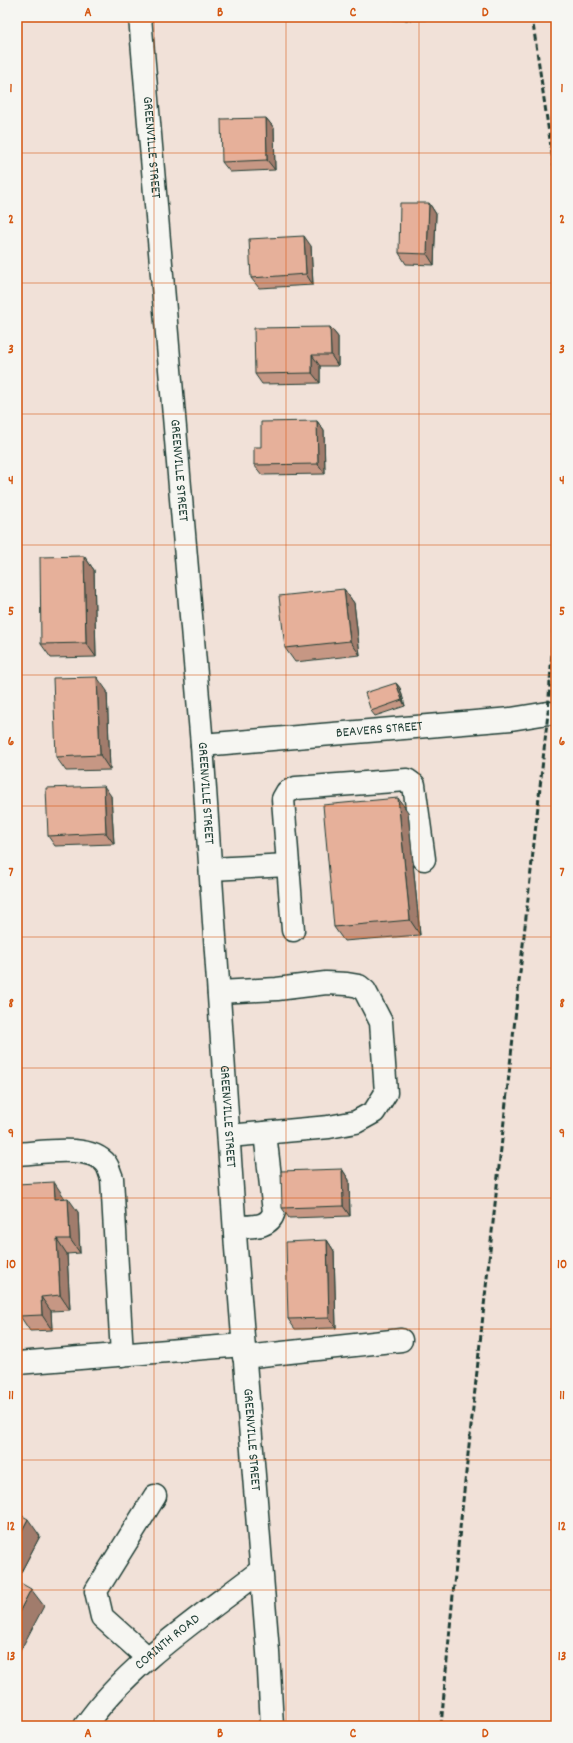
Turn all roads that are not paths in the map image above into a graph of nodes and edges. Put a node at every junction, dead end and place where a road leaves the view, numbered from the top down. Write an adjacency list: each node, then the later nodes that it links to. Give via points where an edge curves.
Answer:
1 (140, 17): 3 (main road, GREENVILLE STREET)
2 (556, 714): 3 (main road, BEAVERS STREET)
3 (202, 745): 6 (main road, GREENVILLE STREET)
4 (424, 859): 5 (main road, via 414,785 407,780 397,780 296,788 287,792 283,799)
5 (288, 865): 6 (main road); 7 (main road)
6 (211, 869): 8 (main road, GREENVILLE STREET)
7 (293, 930)
8 (219, 992): 9 (main road, via 326,983 359,986 365,991 381,1022 386,1093 374,1112 356,1122); 10 (main road, GREENVILLE STREET)
9 (265, 1133): 10 (main road); 12 (main road, via 274,1212 272,1219 263,1225)
10 (229, 1136): 12 (main road, GREENVILLE STREET)
11 (17, 1154): 15 (main road, via 70,1150 92,1154 106,1164 112,1178)
12 (235, 1228): 14 (main road, GREENVILLE STREET)
13 (400, 1340): 14 (main road)
14 (244, 1351): 15 (main road); 18 (main road, GREENVILLE STREET)
15 (122, 1355): 16 (main road)
16 (17, 1364)
17 (155, 1496): 19 (main road, via 96,1591 102,1617)
18 (260, 1571): 19 (main road, CORINTH ROAD); 21 (main road, GREENVILLE STREET)
19 (148, 1658): 20 (main road, CORINTH ROAD, via 119,1685)
20 (85, 1726)
21 (272, 1726)

